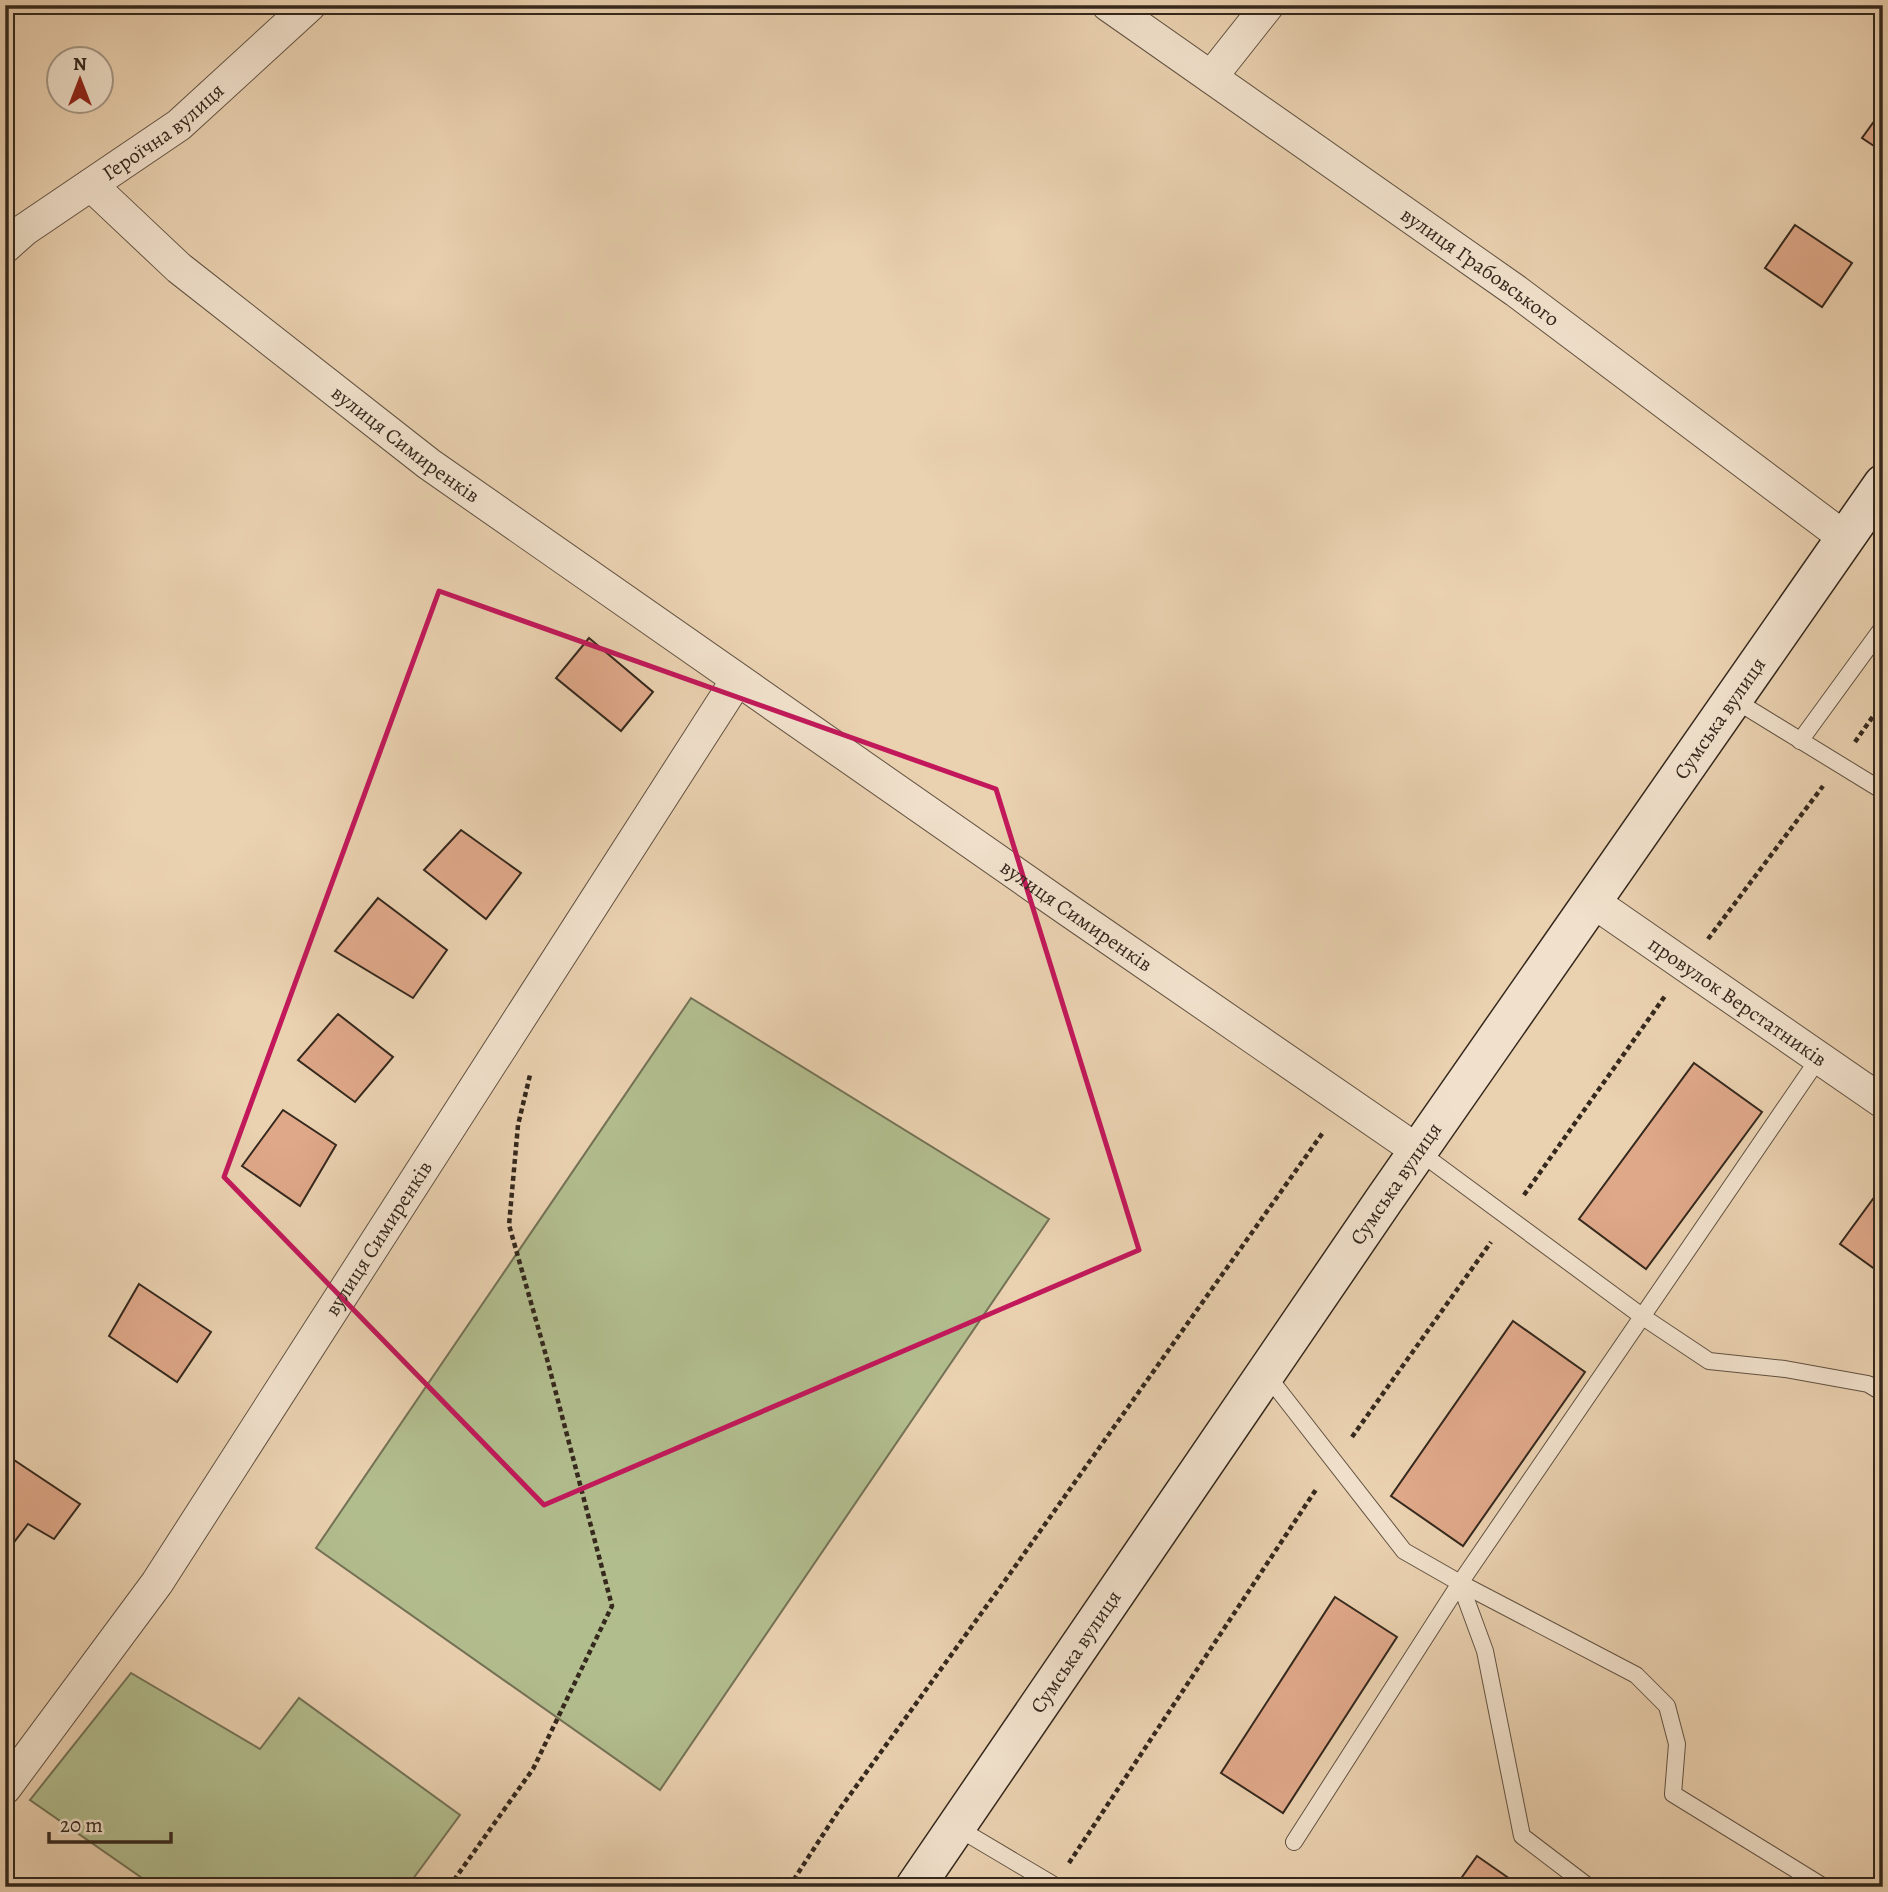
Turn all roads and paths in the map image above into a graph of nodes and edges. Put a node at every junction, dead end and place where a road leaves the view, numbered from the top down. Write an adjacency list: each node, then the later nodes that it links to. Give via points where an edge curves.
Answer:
1 (310, 5): 5 (street, Героїчна вулиця, via 179,125)
2 (1108, 5): 4 (street, вулиця Грабовського)
3 (1268, 5): 4 (street)
4 (1211, 78): 8 (street, вулиця Грабовського, via 1516,291)
5 (91, 185): 6 (street, Героїчна вулиця); 10 (street, вулиця Симиренків, via 179,268 429,464)
6 (5, 247)
7 (1883, 484): 8 (main road, Сумська вулиця)
8 (1844, 538): 11 (main road, Сумська вулиця)
9 (1883, 626): 13 (lane)
10 (737, 680): 20 (street, вулиця Симиренків); 29 (street, вулиця Симиренків, via 157,1583)
11 (1733, 699): 13 (lane); 16 (main road, Сумська вулиця)
12 (1883, 702): 14 (path)
13 (1800, 741): 14 (lane)
14 (1839, 765): 15 (lane); 17 (path)
15 (1883, 791)
16 (1592, 901): 17 (street, провулок Верстатників); 22 (main road, Сумська вулиця)
17 (1686, 967): 18 (street, провулок Верстатників); 23 (path)
18 (1819, 1058): 21 (street, провулок Верстатників); 24 (lane)
19 (531, 1073): 33 (path, via 518,1125 509,1226 612,1606 533,1769)
20 (1346, 1101): 22 (street, вулиця Симиренків); 34 (path, via 839,1810)
21 (1883, 1102)
22 (1418, 1151): 23 (lane); 25 (main road, Сумська вулиця)
23 (1508, 1217): 24 (lane); 27 (path)
24 (1643, 1317): 26 (lane, via 1709,1361 1854,1381); 28 (lane)
25 (1266, 1374): 27 (lane); 30 (main road, Сумська вулиця)
26 (1883, 1393)
27 (1334, 1462): 28 (lane, via 1404,1551); 32 (path)
28 (1460, 1583): 31 (lane); 36 (lane, via 1485,1651 1522,1836); 37 (lane, via 1636,1675 1667,1706 1677,1744 1673,1794)
29 (5, 1788)
30 (956, 1827): 32 (lane); 35 (main road, Сумська вулиця)
31 (1294, 1842)
32 (1056, 1886)
33 (449, 1887)
34 (789, 1887)
35 (915, 1887)
36 (1589, 1887)
37 (1824, 1887)

